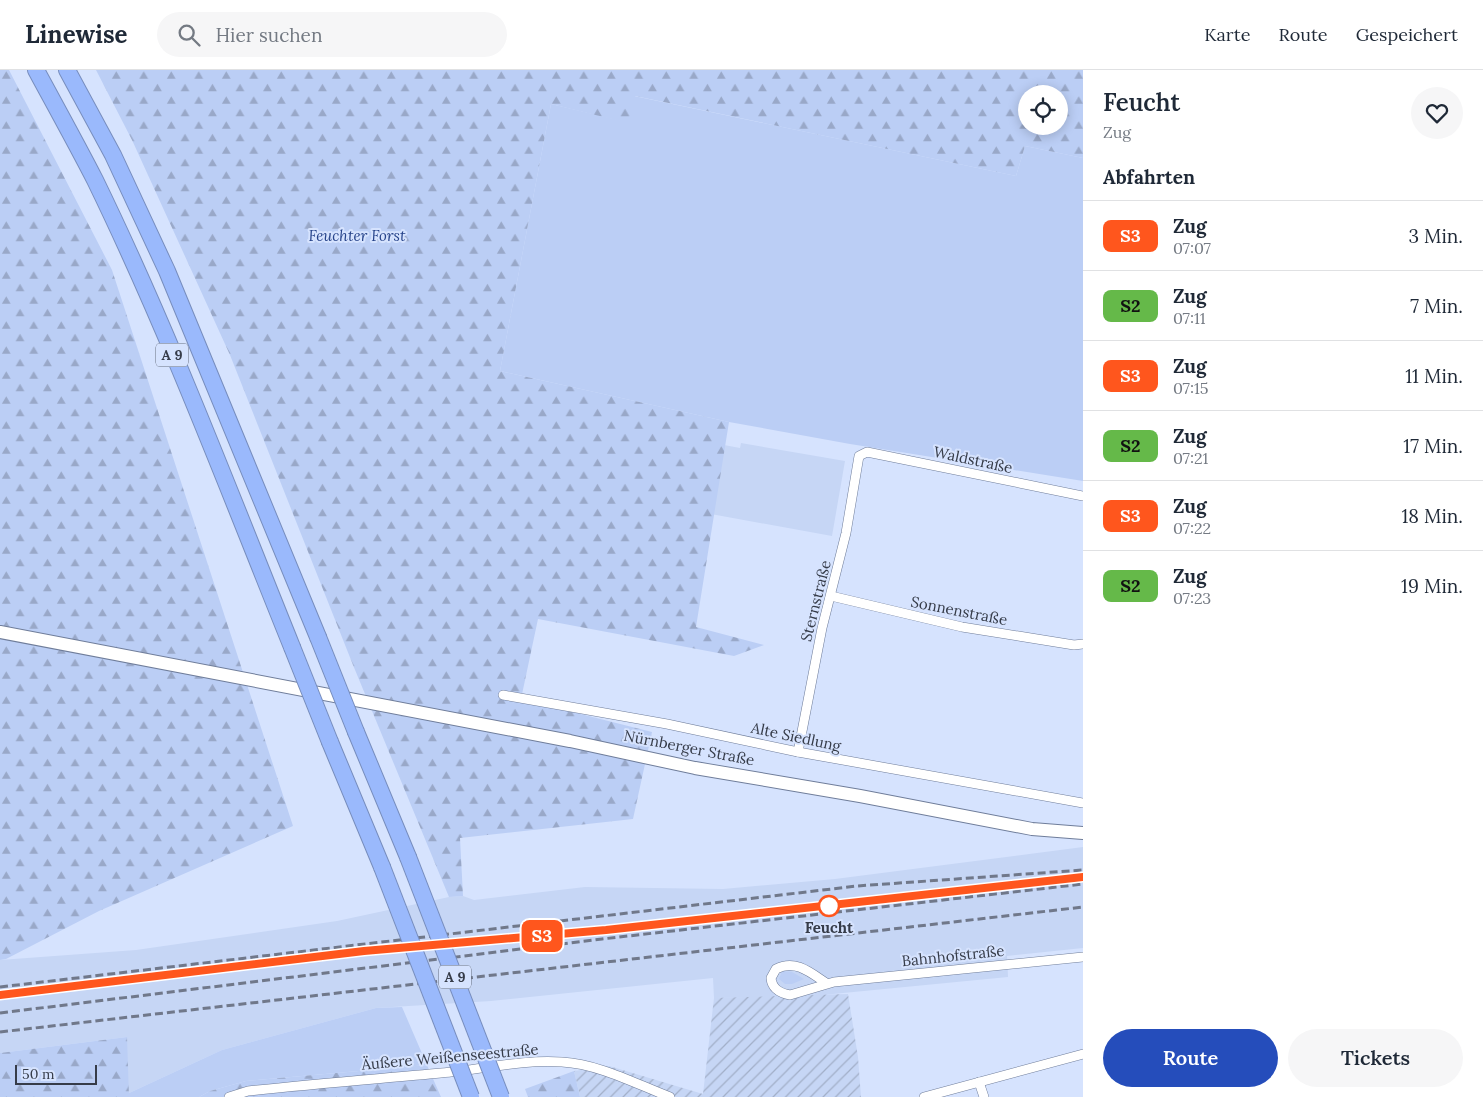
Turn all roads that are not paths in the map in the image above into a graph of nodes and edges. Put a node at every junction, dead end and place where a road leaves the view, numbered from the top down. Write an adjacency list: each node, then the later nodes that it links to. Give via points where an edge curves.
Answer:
1 (36, 70): 17 (highway, A 9, bridge, via 94,180 203,428)
2 (67, 70): 18 (highway, A 9, bridge, via 113,155 166,271 408,857)
3 (859, 456): 4 (street, Waldstraße, via 867,452); 5 (street, Sternstraße)
4 (1083, 496)
5 (831, 596): 7 (street, Sonnenstraße, via 962,627); 9 (street, Sternstraße)
6 (0, 632): 11 (main road, Nürnberger Straße, via 687,766 1032,829)
7 (1083, 644)
8 (503, 695): 9 (street, Alte Siedlung, via 677,726)
9 (798, 752): 10 (street, Alte Siedlung)
10 (1083, 803)
11 (1083, 833)
12 (1083, 957): 13 (street, Bahnhofstraße)
13 (826, 983): 13 (street, Bahnhofstraße, via 797,966 782,966 771,978 775,988 790,995)
14 (1083, 1054): 15 (street)
15 (979, 1082): 20 (street); 21 (street)
16 (229, 1097): 19 (street, Äußere Weißenseestraße, via 248,1091 366,1078 562,1062 600,1070)
17 (472, 1097)
18 (501, 1097)
19 (670, 1097)
20 (924, 1097)
21 (984, 1097)

